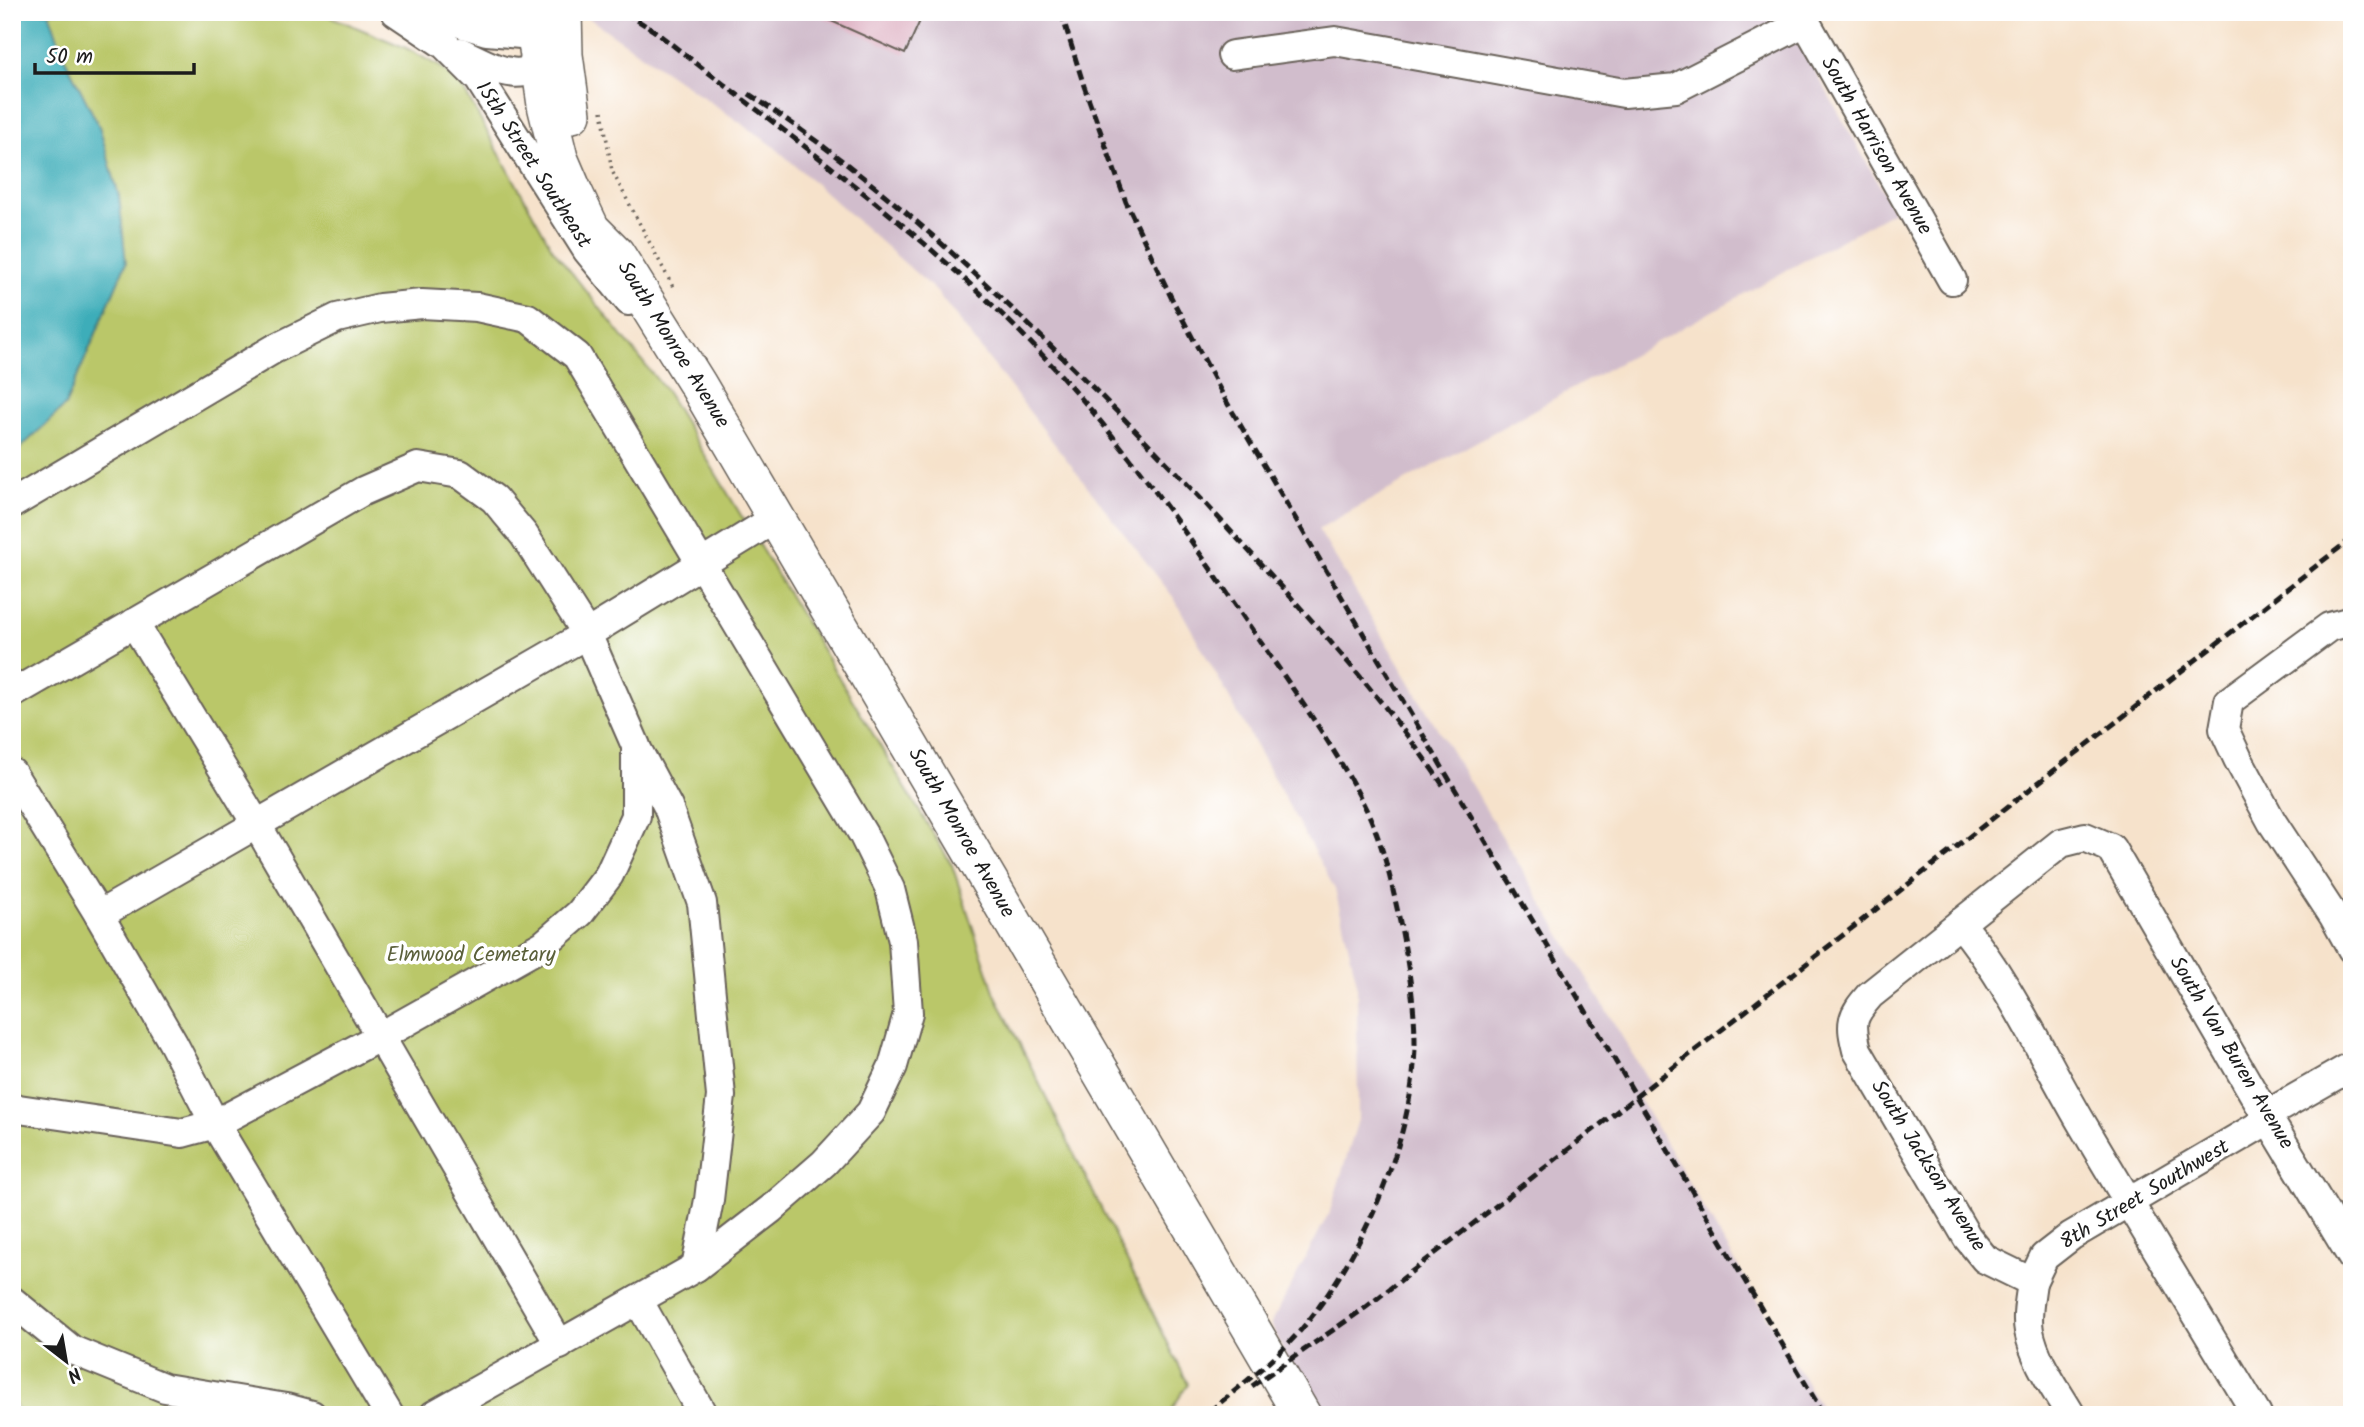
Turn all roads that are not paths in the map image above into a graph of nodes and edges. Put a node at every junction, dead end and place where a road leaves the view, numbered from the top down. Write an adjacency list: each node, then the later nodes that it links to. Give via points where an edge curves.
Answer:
1 (396, 12): 5 (street, 15th Street Southeast)
2 (424, 12): 4 (street, via 487,32)
3 (1803, 17): 6 (street, via 1676,88 1624,93 1335,41); 7 (street, South Harrison Avenue)
4 (551, 37): 5 (street, 15th Street Southeast, via 515,75); 8 (main road, South Monroe Avenue, via 546,105 559,158 591,229 617,254)
5 (445, 45): 8 (street, 15th Street Southeast, via 479,79 587,250)
6 (1232, 55)
7 (1952, 280)
8 (698, 385): 10 (main road, South Monroe Avenue)
9 (12, 504): 11 (street, via 274,349 337,318 422,303 477,307 528,318 577,356)
10 (776, 518): 11 (street); 38 (main road, South Monroe Avenue)
11 (700, 563): 14 (street); 29 (street, via 863,834 890,889 903,941 908,1013 893,1066 871,1112 824,1163)
12 (135, 623): 14 (street, via 363,491 418,467 460,474 494,499 524,535); 15 (street); 18 (street)
13 (2350, 624): 21 (street, via 2329,627 2229,701 2224,729 2272,822)
14 (587, 634): 16 (street); 18 (street)
15 (12, 694)
16 (636, 746): 22 (street, via 636,816 609,875 580,913 543,945); 29 (street, via 668,807 704,917 721,1096)
17 (12, 773): 19 (street)
18 (257, 825): 19 (street); 22 (street)
19 (99, 915): 26 (street)
20 (1960, 923): 25 (street, South Van Buren Avenue, via 2061,843 2085,837 2111,848); 27 (street, via 2012,1002); 30 (street, South Jackson Avenue, via 1870,995 1854,1013 1851,1028 1857,1050 1967,1237 1985,1259)
21 (2352, 949)
22 (379, 1037): 26 (street); 33 (street)
23 (2352, 1066): 25 (street, 8th Street Southwest)
24 (12, 1108): 26 (street, via 182,1133)
25 (2268, 1117): 27 (street, 8th Street Southwest); 28 (street, South Van Buren Avenue)
26 (215, 1124): 35 (street)
27 (2129, 1202): 30 (street, 8th Street Southwest, via 2044,1257); 40 (street)
28 (2352, 1257)
29 (696, 1267): 31 (street)
30 (2032, 1282): 39 (street, via 2029,1331 2040,1362)
31 (638, 1300): 33 (street); 37 (street)
32 (12, 1301): 34 (street, via 72,1350 165,1388)
33 (560, 1345): 36 (street)
34 (312, 1415)
35 (389, 1415)
36 (434, 1415)
37 (703, 1415)
38 (1302, 1415)
39 (2071, 1415)
40 (2257, 1415)

